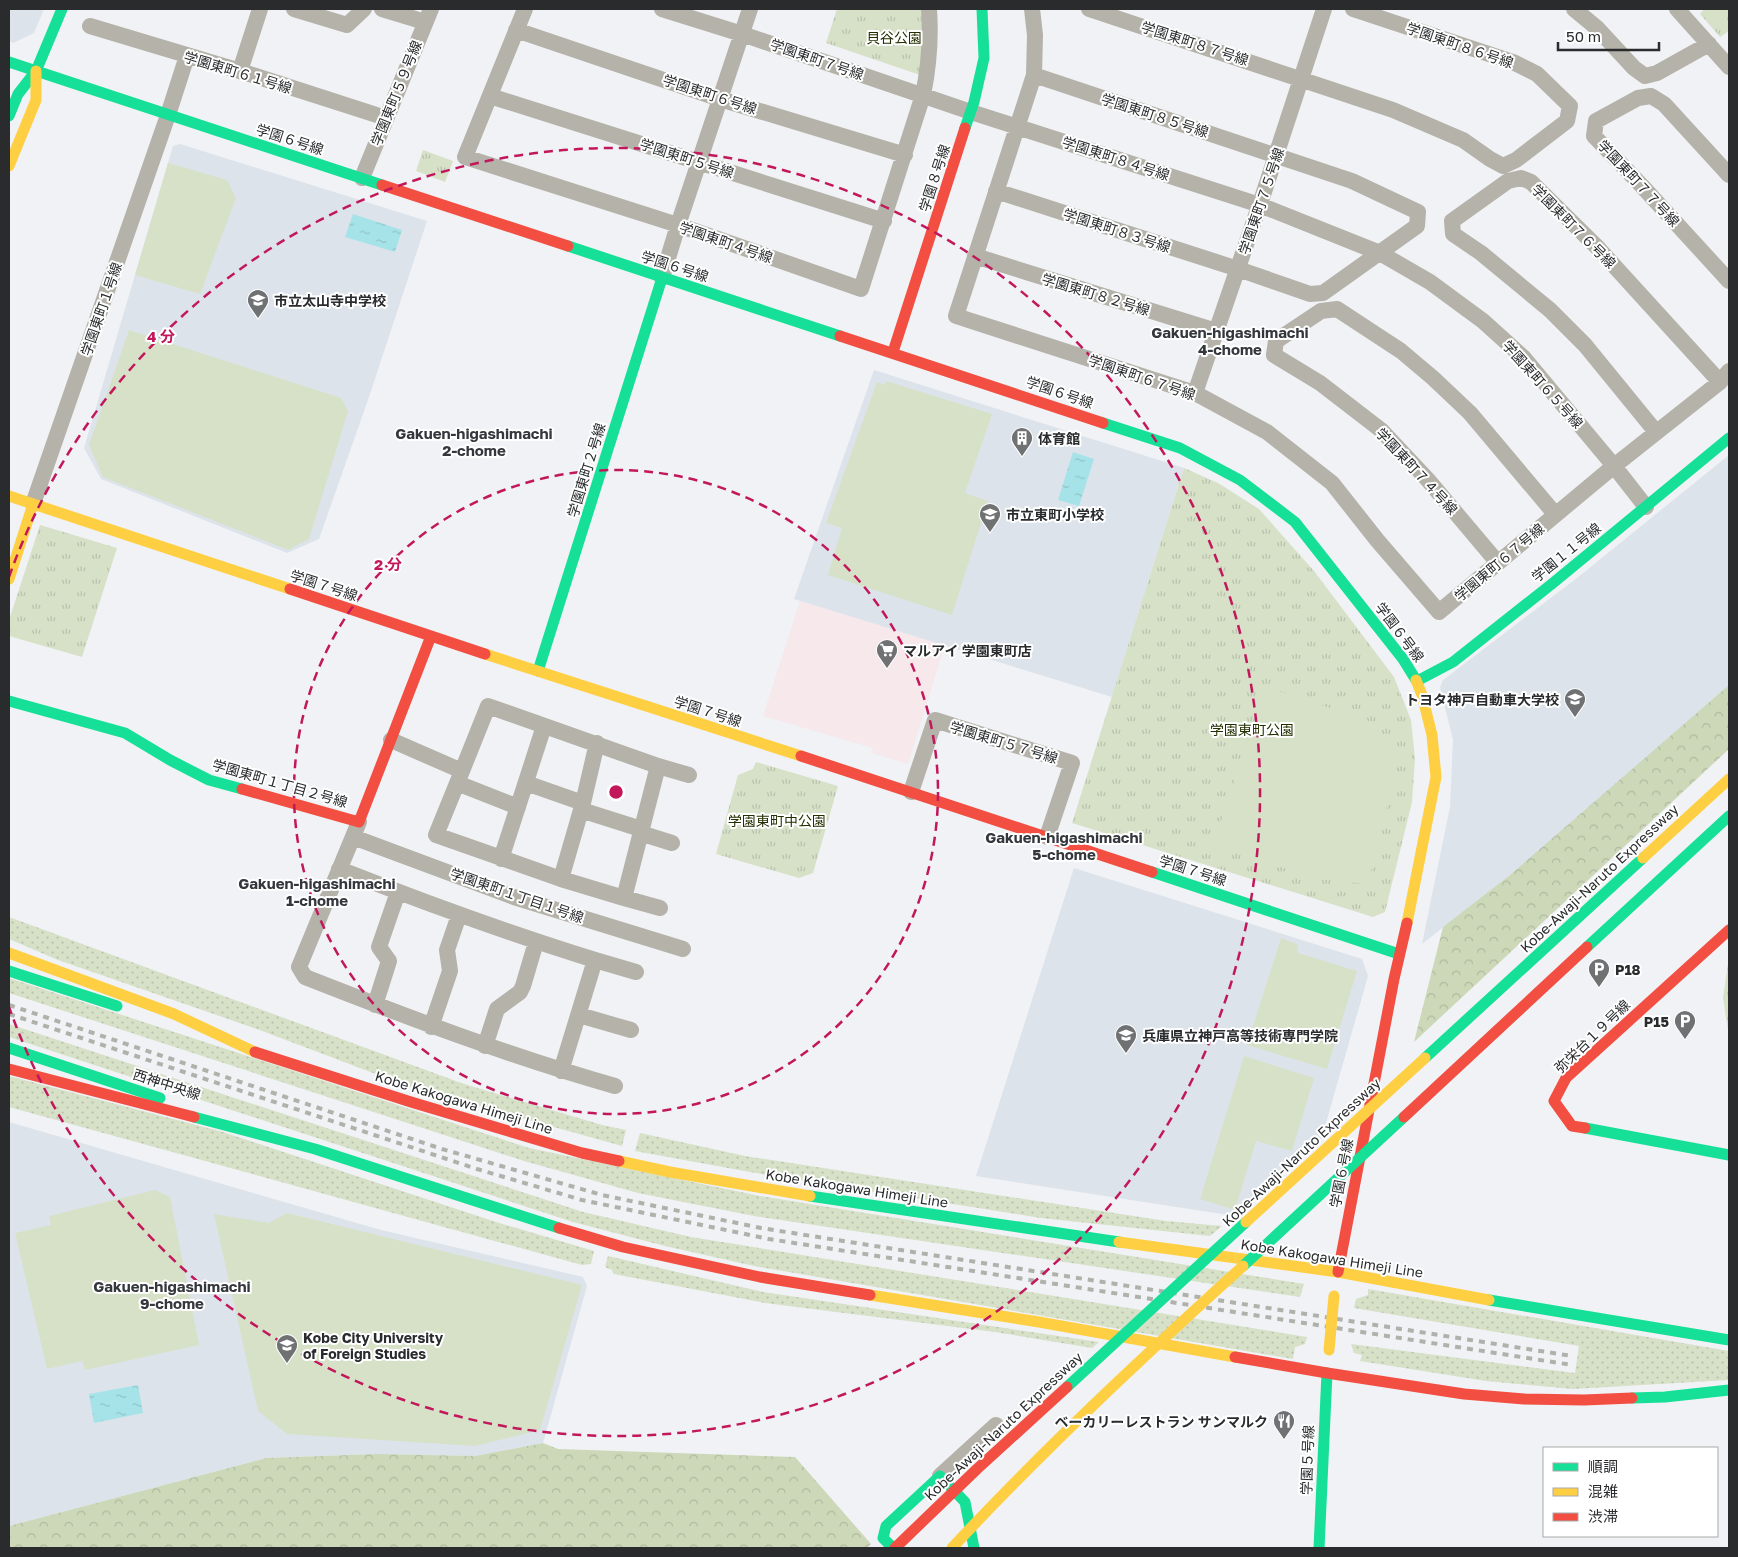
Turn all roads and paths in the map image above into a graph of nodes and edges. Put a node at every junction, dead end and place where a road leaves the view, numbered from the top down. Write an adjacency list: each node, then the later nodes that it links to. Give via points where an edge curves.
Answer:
1 (62, 9): 25 (main road)
2 (260, 9): 26 (street)
3 (294, 9): 4 (street, via 346,25)
4 (364, 9)
5 (382, 9): 17 (street)
6 (525, 9): 19 (street, 学園東町４号線)
7 (662, 9): 20 (street, 学園東町７号線)
8 (750, 9): 20 (street)
9 (929, 9): 29 (street, 学園東町４号線, via 928,72)
10 (982, 9): 32 (main road, 学園８号線, via 984,58)
11 (1032, 9): 27 (street, 学園東町６７号線)
12 (1089, 9): 28 (street, 学園東町８７号線)
13 (1324, 9): 28 (street, 学園東町７５号線)
14 (1353, 9): 28 (street, 学園東町８６号線, via 1513,62 1537,74 1570,106 1567,121 1516,160 1503,166 1448,133)
15 (1574, 9): 21 (street, via 1645,76 1657,73)
16 (1683, 11): 21 (street)
17 (428, 16): 35 (street, 学園東町５９号線)
18 (90, 26): 22 (street, 学園東町６１号線, via 110,26)
19 (516, 30): 30 (street, 学園東町４号線); 31 (street, 学園東町６号線)
20 (742, 34): 29 (street, 学園東町７号線); 31 (street)
21 (1709, 44): 24 (street)
22 (187, 56): 26 (street, 学園東町６１号線); 33 (street, 学園東町１号線)
23 (9, 62): 25 (main road, 学園６号線)
24 (1729, 67)
25 (36, 71): 33 (main road, 学園６号線); 34 (main road, via 18,94); 40 (main road, via 36,100)
26 (240, 71): 35 (street, 学園東町６１号線)
27 (1034, 74): 36 (street, 学園東町６７号線); 38 (street, 学園東町８５号線)
28 (1301, 78): 38 (street, 学園東町７５号線)
29 (923, 95): 32 (street, 学園東町７号線); 37 (street, 学園東町４号線)
30 (490, 96): 39 (street, 学園東町５号線); 46 (street, 学園東町４号線, via 465,157)
31 (720, 98): 37 (street, 学園東町６号線); 39 (street)
32 (971, 112): 36 (street, 学園東町８４号線); 53 (main road, 学園８号線)
33 (168, 115): 42 (main road, 学園６号線); 60 (street, 学園東町１号線)
34 (9, 116)
35 (386, 118): 42 (street, 学園東町５９号線)
36 (1019, 122): 43 (street, 学園東町６７号線); 44 (street, 学園東町８４号線)
37 (906, 155): 45 (street, 学園東町４号線)
38 (1276, 155): 44 (street, 学園東町７５号線); 47 (street, 学園東町８５号線, via 1352,180 1418,212 1417,226)
39 (699, 162): 45 (street, 学園東町５号線); 46 (street)
40 (9, 166)
41 (1729, 175): 51 (street, 学園東町７７号線, via 1664,104 1651,96 1638,98 1596,121 1594,136)
42 (362, 178): 50 (main road, 学園６号線)
43 (996, 192): 48 (street, 学園東町６７号線); 49 (street, 学園東町８３号線)
44 (1260, 205): 47 (street, 学園東町６５号線); 49 (street, 学園東町７５号線)
45 (884, 222): 46 (street, 学園東町４号線, via 861,289)
46 (678, 225): 50 (street)
47 (1380, 253): 49 (street, 学園東町８３号線, via 1323,293 1310,294); 58 (street, 学園東町６５号線, via 1430,282 1490,327 1524,358)
48 (975, 256): 52 (street, 学園東町８２号線); 55 (street, 学園東町６７号線, via 956,316)
49 (1238, 269): 52 (street, 学園東町７５号線)
50 (662, 278): 53 (main road, 学園６号線); 66 (main road, 学園東町２号線)
51 (1729, 281)
52 (1216, 332): 55 (street, 学園東町７５号線)
53 (893, 352): 67 (main road, 学園６号線, via 1180,448 1240,480 1295,522 1403,658)
54 (1724, 376): 56 (street, 学園東町６７号線); 56 (street, 学園東町７６号線, via 1531,182 1521,178 1508,181 1452,220 1453,234 1511,277 1586,345)
55 (1195, 393): 63 (street, 学園東町６７号線, via 1267,432 1332,483 1439,612)
56 (1656, 432): 58 (street, 学園東町６７号線)
57 (1729, 438): 61 (main road, 学園１１号線)
58 (1614, 466): 61 (street, 学園東町６５号線); 62 (street, 学園東町６７号線)
59 (9, 496): 60 (main road, 学園７号線)
60 (33, 504): 64 (main road); 65 (main road, 学園７号線)
61 (1646, 507): 67 (main road, 学園１１号線, via 1453,662)
62 (1555, 514): 63 (street, 学園東町６７号線); 63 (street, 学園東町７４号線, via 1470,413 1433,378 1401,351 1337,309 1321,311 1276,341 1274,355 1320,383 1381,430)
63 (1498, 563)
64 (9, 578)
65 (431, 636): 66 (main road, 学園７号線); 70 (main road, 学園東町１丁目２号線)
66 (538, 671): 77 (main road, 学園７号線)
67 (1417, 681): 97 (main road, 学園６号線, via 1432,735 1436,777)
68 (9, 702): 81 (main road, 学園東町１丁目２号線, via 125,733 209,780)
69 (544, 726): 71 (street); 74 (street, via 488,706); 76 (street)
70 (391, 740): 74 (street); 81 (main road, 学園東町１丁目２号線)
71 (597, 743): 72 (street); 78 (street)
72 (658, 766): 73 (street); 82 (street)
73 (690, 775)
74 (459, 777): 79 (street); 86 (street, via 436,835)
75 (1729, 779): 122 (main road, Kobe-Awaji-Naruto Expressway, bridge)
76 (526, 783): 78 (street); 79 (street)
77 (911, 792): 84 (main road, 学園７号線); 84 (street, 学園東町５７号線, via 935,720 1072,763)
78 (582, 806): 82 (street); 88 (street)
79 (518, 807): 86 (street)
80 (1729, 816): 123 (main road, bridge, via 1106,1392)
81 (359, 822): 83 (street)
82 (641, 831): 85 (street); 90 (street)
83 (352, 837): 87 (street); 95 (street, 学園東町１丁目１号線, via 514,897)
84 (1048, 837): 97 (main road, 学園７号線)
85 (672, 843)
86 (501, 859): 88 (street)
87 (339, 869): 89 (street); 101 (street, via 299,967 304,977)
88 (561, 879): 90 (street)
89 (398, 892): 92 (street); 101 (street, via 379,947 389,961)
90 (624, 898): 91 (street)
91 (660, 908)
92 (459, 915): 94 (street); 105 (street, via 447,950 450,972)
93 (1729, 930): 114 (main road, 弥栄台１９号線, via 1566,1078 1554,1101 1572,1126)
94 (536, 942): 98 (street); 107 (street, via 523,986 520,992 496,1009)
95 (683, 949)
96 (9, 953): 109 (main road, Kobe Kakogawa Himeji Line, via 174,1014)
97 (1399, 954): 115 (main road, 学園６号線)
98 (595, 960): 100 (street); 103 (street)
99 (9, 970): 102 (main road)
100 (636, 972)
101 (376, 1005): 105 (street)
102 (128, 1010)
103 (579, 1015): 106 (street); 111 (street)
104 (146, 1016): 109 (main road)
105 (431, 1027): 107 (street)
106 (631, 1030)
107 (485, 1046): 111 (street)
108 (9, 1048): 113 (main road, 西神中央線)
109 (246, 1049): 115 (main road, Kobe Kakogawa Himeji Line, via 495,1128 582,1153 670,1172 1051,1233)
110 (9, 1069): 113 (main road)
111 (561, 1071): 112 (street)
112 (615, 1086)
113 (315, 1149): 118 (main road, via 524,1218 623,1247 702,1265)
114 (1729, 1155)
115 (1336, 1284): 116 (main road, Kobe Kakogawa Himeji Line, via 1540,1310); 117 (main road, 学園６号線, bridge)
116 (1729, 1340)
117 (1329, 1350): 118 (main road, 学園５号線)
118 (1327, 1374): 119 (main road, via 1464,1394 1524,1399 1644,1398); 125 (main road, 学園５号線)
119 (1729, 1390)
120 (996, 1425): 121 (street)
121 (940, 1476): 122 (main road, via 886,1526 882,1538); 124 (main road, via 965,1502)
122 (895, 1548)
123 (952, 1548)
124 (974, 1548)
125 (1319, 1548)

